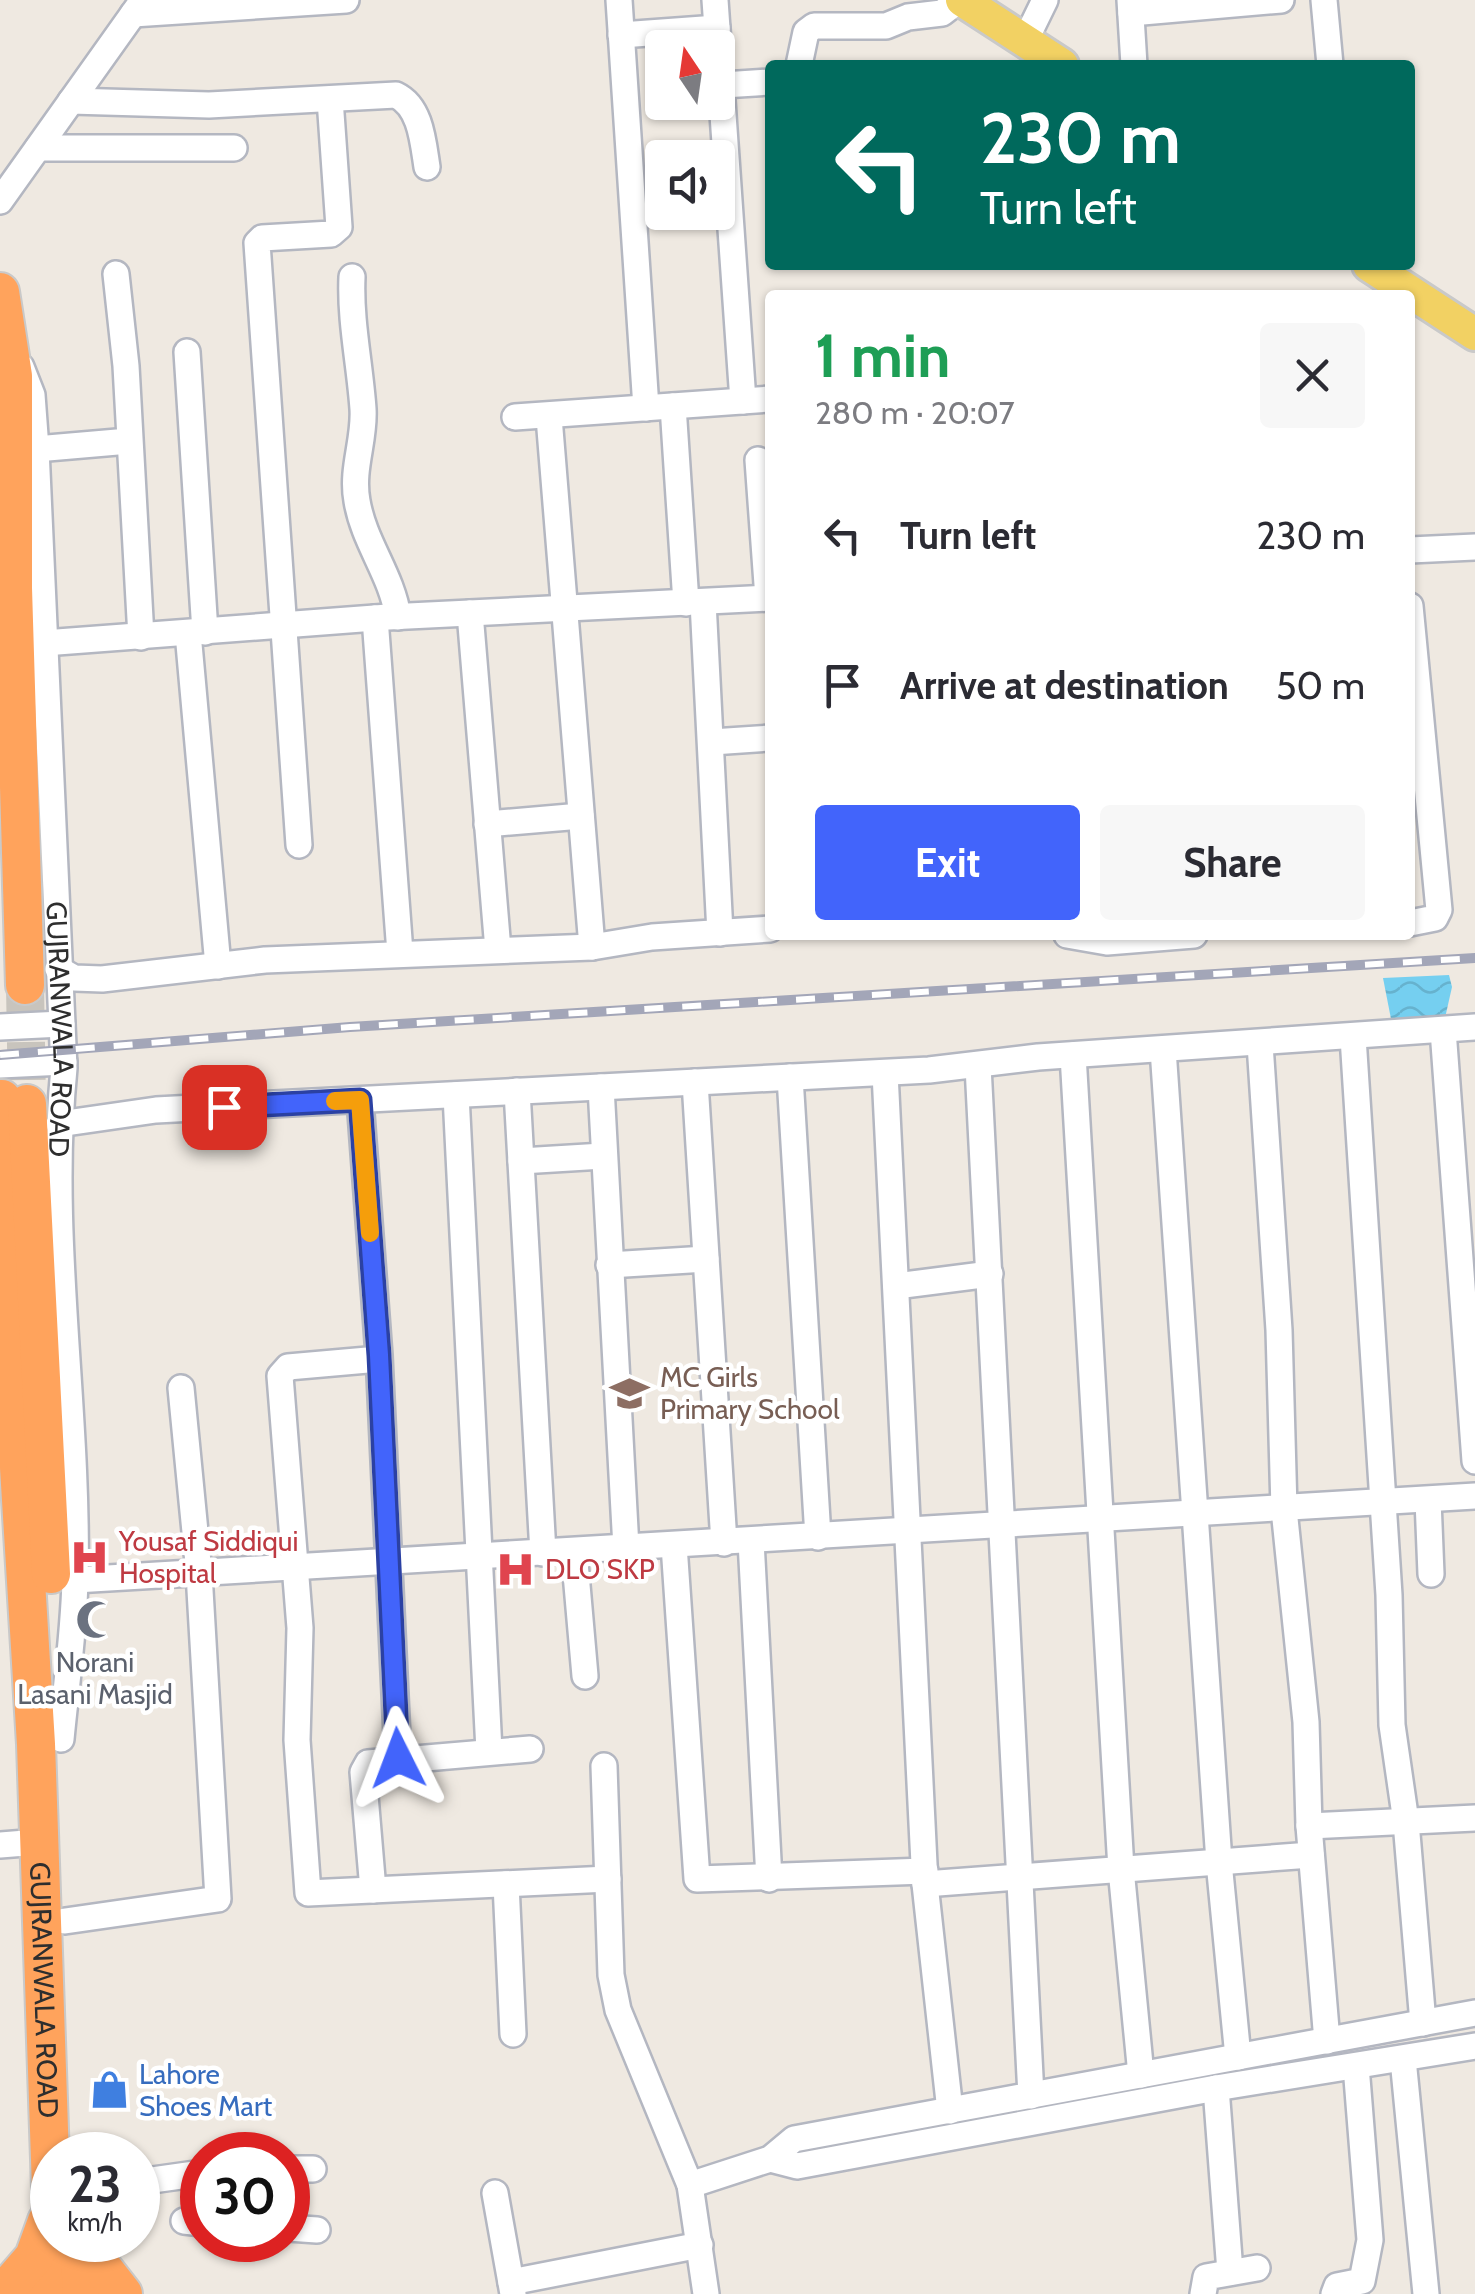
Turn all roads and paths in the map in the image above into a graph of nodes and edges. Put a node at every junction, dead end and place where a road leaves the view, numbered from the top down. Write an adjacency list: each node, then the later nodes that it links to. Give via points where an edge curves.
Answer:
1 (346, 0): 9 (street)
2 (619, 0): 11 (street)
3 (715, 0): 10 (street)
4 (961, 0): 12 (main road); 13 (street, via 942,13 886,26 814,26)
5 (1045, 0): 12 (street)
6 (1279, 0): 8 (street)
7 (1324, 0): 16 (street)
8 (1130, 6): 15 (street)
9 (138, 7): 20 (street)
10 (717, 28): 11 (street)
11 (622, 35): 37 (street)
12 (1025, 41): 14 (main road)
13 (799, 60)
14 (1054, 60)
15 (1134, 60)
16 (1330, 60)
17 (765, 82): 18 (street)
18 (735, 84)
19 (330, 99): 20 (street, via 208,105); 24 (street, via 403,98 418,122); 51 (street, via 338,230 257,243)
20 (71, 100): 22 (street)
21 (725, 120): 35 (street)
22 (38, 148): 23 (street); 25 (street)
23 (234, 148)
24 (427, 166)
25 (0, 200)
26 (1377, 270): 29 (main road)
27 (116, 274): 40 (street)
28 (352, 278): 50 (street, via 363,408 356,499 391,583)
29 (1407, 290)
30 (1415, 295): 32 (main road)
31 (3, 309): 41 (street, GUJRANWALA ROAD, via 32,395); 71 (highway, GUJRANWALA ROAD, via 12,376)
32 (1475, 334)
33 (187, 352): 52 (street)
34 (765, 399): 35 (street)
35 (743, 401): 36 (street)
36 (673, 406): 37 (street); 47 (street)
37 (646, 408): 39 (street)
38 (515, 417): 39 (street)
39 (549, 417): 48 (street)
40 (129, 441): 41 (street); 53 (street)
41 (36, 449): 54 (street, GUJRANWALA ROAD)
42 (758, 460): 44 (street)
43 (1475, 547): 45 (street)
44 (765, 548)
45 (1415, 550)
46 (765, 598): 47 (street)
47 (694, 603): 48 (street); 57 (street)
48 (564, 608): 49 (street); 58 (street)
49 (470, 613): 50 (street); 59 (street)
50 (386, 617): 51 (street); 69 (street)
51 (284, 626): 52 (street); 60 (street)
52 (196, 633): 53 (street); 70 (street)
53 (141, 637): 54 (street)
54 (44, 643): 71 (street, GUJRANWALA ROAD)
55 (1415, 658): 61 (street, via 1439,910 1435,918)
56 (765, 738): 57 (street)
57 (712, 742): 64 (street)
58 (582, 816): 59 (street); 67 (street)
59 (486, 824): 68 (street)
60 (299, 845)
61 (1415, 921)
62 (0, 930): 71 (highway, GUJRANWALA ROAD)
63 (765, 930): 64 (street)
64 (720, 933): 67 (street)
65 (1096, 940): 66 (street)
66 (1132, 940)
67 (592, 947): 68 (street)
68 (498, 950): 69 (street)
69 (400, 952): 70 (street)
70 (218, 966): 71 (street)
71 (29, 982): 72 (street, GUJRANWALA ROAD)
72 (62, 1024): 74 (street); 80 (street, GUJRANWALA ROAD)
73 (1475, 1027): 75 (street)
74 (0, 1028)
75 (1443, 1030): 76 (street); 101 (street)
76 (1352, 1037): 77 (street); 104 (street)
77 (1260, 1044): 78 (street); 105 (street)
78 (1164, 1049): 79 (street); 106 (street)
79 (1074, 1054): 81 (street); 107 (street)
80 (64, 1062): 86 (street); 90 (street, GUJRANWALA ROAD)
81 (978, 1066): 82 (street); 95 (street)
82 (886, 1072): 83 (street); 96 (street)
83 (790, 1078): 84 (street); 110 (street)
84 (696, 1082): 85 (street); 93 (street)
85 (601, 1087): 87 (street); 91 (street)
86 (10, 1089): 124 (highway, GUJRANWALA ROAD)
87 (517, 1092): 88 (street); 92 (street)
88 (456, 1095): 89 (street); 117 (street)
89 (360, 1100): 90 (street, via 156,1110); 97 (street)
90 (59, 1124): 122 (street, GUJRANWALA ROAD)
91 (603, 1156): 92 (street); 94 (street)
92 (521, 1160): 116 (street)
93 (706, 1259): 94 (street); 112 (street)
94 (609, 1265): 114 (street)
95 (990, 1274): 96 (street); 108 (street)
96 (896, 1286): 109 (street)
97 (379, 1359): 118 (street); 119 (street, via 293,1366 280,1373)
98 (0, 1362): 100 (street, GUJRANWALA ROAD)
99 (181, 1388): 120 (street)
100 (1, 1401): 124 (street, GUJRANWALA ROAD, via 13,1660)
101 (1475, 1462)
102 (1475, 1496): 103 (street)
103 (1428, 1500): 104 (street); 121 (street)
104 (1381, 1504): 105 (street); 130 (street, via 1392,1724)
105 (1284, 1509): 106 (street); 131 (street, via 1303,1683)
106 (1196, 1514): 107 (street); 135 (street)
107 (1102, 1520): 108 (street); 136 (street)
108 (1003, 1526): 109 (street); 138 (street)
109 (909, 1532): 110 (street); 137 (street)
110 (818, 1537): 111 (street)
111 (751, 1541): 112 (street); 139 (street)
112 (724, 1542): 113 (street)
113 (674, 1546): 114 (street); 139 (street, via 695,1875 704,1882)
114 (626, 1548): 115 (street)
115 (574, 1551): 116 (street); 123 (street)
116 (543, 1553): 117 (street)
117 (480, 1557): 118 (street); 126 (street)
118 (386, 1562): 119 (street); 127 (street)
119 (294, 1568): 120 (street); 142 (street, via 308,1893)
120 (199, 1573): 122 (street); 143 (street, via 218,1899)
121 (1431, 1574)
122 (76, 1580): 124 (street, GUJRANWALA ROAD)
123 (585, 1676)
124 (48, 1742): 132 (highway, GUJRANWALA ROAD); 143 (highway, GUJRANWALA ROAD)
125 (530, 1749): 126 (street)
126 (489, 1752): 127 (street)
127 (398, 1758): 142 (street, via 364,1768)
128 (604, 1766): 140 (street)
129 (1475, 1818): 130 (street)
130 (1406, 1822): 131 (street); 145 (street)
131 (1309, 1826): 134 (street)
132 (38, 1842): 133 (street); 156 (highway, GUJRANWALA ROAD)
133 (0, 1845)
134 (1311, 1854): 135 (street); 147 (street)
135 (1219, 1862): 136 (street); 149 (street)
136 (1121, 1869): 138 (street); 152 (street)
137 (925, 1877): 138 (street); 139 (street); 155 (street)
138 (1019, 1878): 154 (street)
139 (768, 1879)
140 (608, 1880): 141 (street); 159 (street, via 618,2010)
141 (506, 1884): 142 (street); 146 (street)
142 (373, 1890)
143 (65, 1920): 157 (highway, GUJRANWALA ROAD)
144 (1475, 2013): 145 (street)
145 (1423, 2023): 147 (street)
146 (513, 2034)
147 (1327, 2041): 149 (street)
148 (1475, 2046): 150 (street)
149 (1238, 2057): 152 (street)
150 (1403, 2059): 151 (street); 178 (street)
151 (1356, 2066): 153 (street); 177 (street, via 1370,2240 1362,2281 1337,2286)
152 (1141, 2076): 154 (street)
153 (1216, 2088): 158 (street, via 797,2166); 169 (street)
154 (1031, 2096): 155 (street)
155 (950, 2111): 158 (street, via 794,2140)
156 (47, 2132)
157 (72, 2132)
158 (770, 2159): 159 (street)
159 (690, 2185): 163 (street)
160 (494, 2193): 170 (street)
161 (310, 2230): 162 (street)
162 (317, 2230)
163 (700, 2245): 170 (street); 175 (street)
164 (30, 2262): 171 (highway)
165 (51, 2262): 172 (highway, GUJRANWALA ROAD)
166 (81, 2262): 173 (highway)
167 (98, 2262): 174 (highway)
168 (1258, 2268): 169 (street)
169 (1230, 2272): 176 (street, via 1205,2278)
170 (512, 2288)
171 (2, 2294)
172 (46, 2294)
173 (82, 2294)
174 (123, 2294)
175 (706, 2294)
176 (1203, 2294)
177 (1334, 2294)
178 (1426, 2294)

